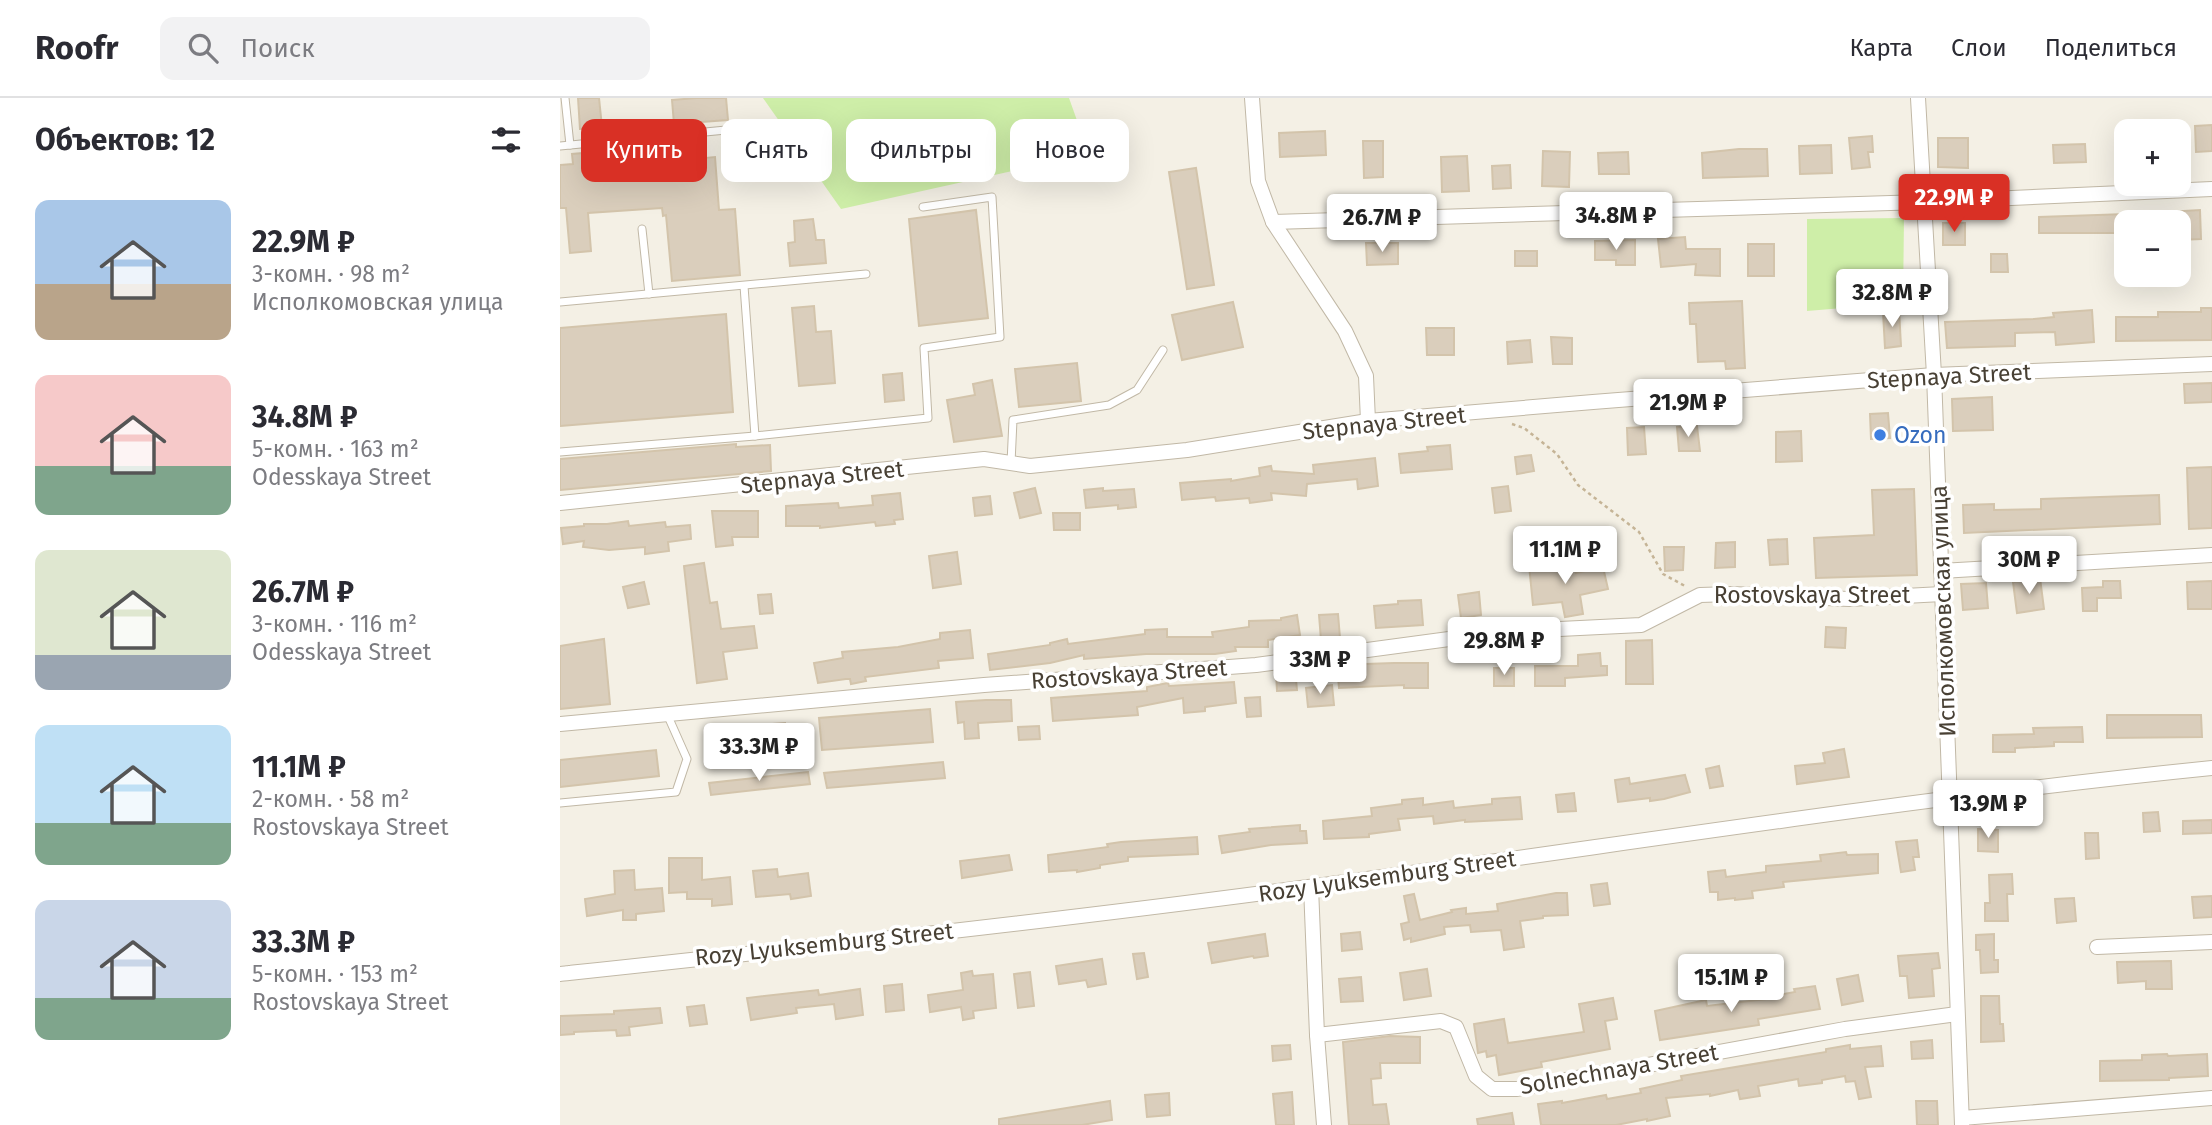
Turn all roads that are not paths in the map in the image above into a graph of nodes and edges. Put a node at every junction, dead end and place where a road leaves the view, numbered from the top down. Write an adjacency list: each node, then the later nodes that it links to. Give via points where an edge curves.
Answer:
1 (565, 98): 5 (lane)
2 (1252, 98): 10 (street, via 1258,181)
3 (1918, 98): 8 (street, Исполкомовская улица)
4 (721, 130): 5 (lane)
5 (570, 145): 6 (lane)
6 (560, 146)
7 (2212, 189): 8 (street)
8 (1923, 202): 10 (street); 18 (street, Исполкомовская улица)
9 (923, 207): 20 (lane, via 992,197 1000,337 924,348 928,418)
10 (1273, 222): 19 (street, via 1345,331 1366,376)
11 (642, 229): 14 (lane)
12 (866, 274): 13 (lane)
13 (744, 286): 14 (lane); 20 (lane)
14 (649, 294): 15 (lane)
15 (560, 302)
16 (1163, 350): 22 (lane, via 1137,390 1109,405 1013,420)
17 (2212, 364): 18 (street, Stepnaya Street)
18 (1934, 375): 19 (street, Stepnaya Street); 25 (street, Исполкомовская улица)
19 (1368, 421): 22 (street, Stepnaya Street, via 1187,450 1030,466)
20 (755, 436): 21 (lane)
21 (560, 452)
22 (1011, 463): 23 (street, Stepnaya Street, via 984,459)
23 (560, 503)
24 (2212, 555): 25 (street, Rostovskaya Street)
25 (1941, 571): 26 (street, Исполкомовская улица)
26 (1942, 594): 27 (street, Rostovskaya Street, via 1849,599 1700,594 1642,625 1502,632 1256,665); 30 (street, Исполкомовская улица)
27 (667, 714): 28 (street, Rostovskaya Street); 31 (lane, via 687,759 676,792)
28 (560, 724)
29 (2212, 768): 30 (street, Rozy Lyuksemburg Street)
30 (1950, 799): 32 (street, Rozy Lyuksemburg Street); 36 (street, Исполкомовская улица)
31 (560, 803)
32 (1311, 887): 35 (street, Rozy Lyuksemburg Street); 37 (street)
33 (2212, 942): 34 (street)
34 (2097, 947)
35 (560, 974)
36 (1957, 1014): 37 (street, Solnechnaya Street, via 1492,1089 1476,1076 1456,1027 1441,1021); 39 (street, Исполкомовская улица)
37 (1317, 1035): 40 (street)
38 (2212, 1098): 39 (street)
39 (1962, 1122)
40 (1324, 1125)

